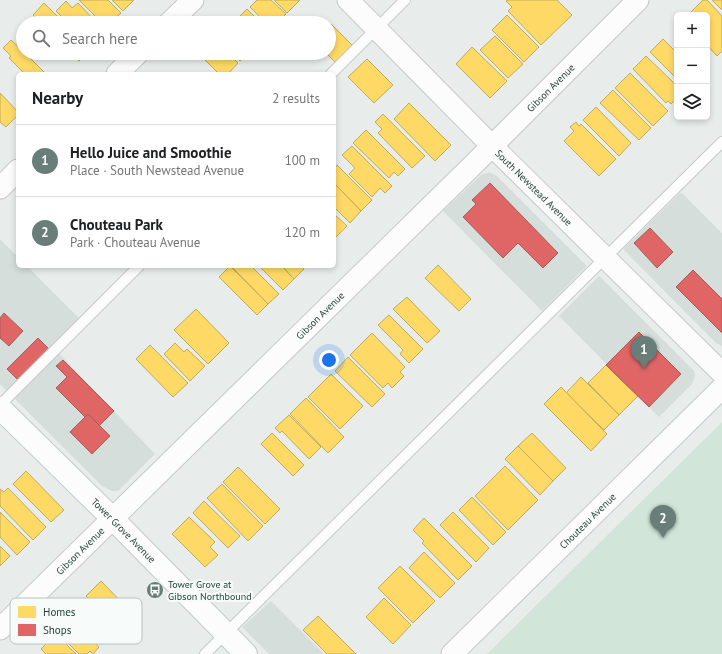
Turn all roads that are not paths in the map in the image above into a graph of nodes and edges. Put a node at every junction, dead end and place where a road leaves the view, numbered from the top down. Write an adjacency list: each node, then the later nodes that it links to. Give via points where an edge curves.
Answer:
1 (193, 0): 5 (street)
2 (348, 0): 6 (street, South Newstead Avenue)
3 (405, 0): 6 (lane)
4 (638, 0): 11 (street, Gibson Avenue)
5 (176, 16)
6 (376, 29): 9 (lane); 11 (street, South Newstead Avenue)
7 (131, 60): 8 (street)
8 (119, 72)
9 (333, 72)
10 (722, 142): 14 (lane)
11 (492, 146): 14 (street, South Newstead Avenue); 19 (street, Gibson Avenue)
12 (16, 172): 13 (street)
13 (0, 188)
14 (605, 258): 16 (street, South Newstead Avenue); 23 (lane)
15 (137, 268): 18 (lane)
16 (722, 374)
17 (722, 388): 26 (street, Chouteau Avenue)
18 (0, 407): 19 (street, Tower Grove Avenue)
19 (112, 518): 20 (street, Gibson Avenue); 23 (street, Tower Grove Avenue)
20 (31, 598)
21 (10, 619): 22 (street, Gibson Avenue)
22 (0, 629)
23 (226, 634): 24 (lane); 25 (street, Tower Grove Avenue)
24 (205, 654)
25 (246, 654)
26 (452, 654)

